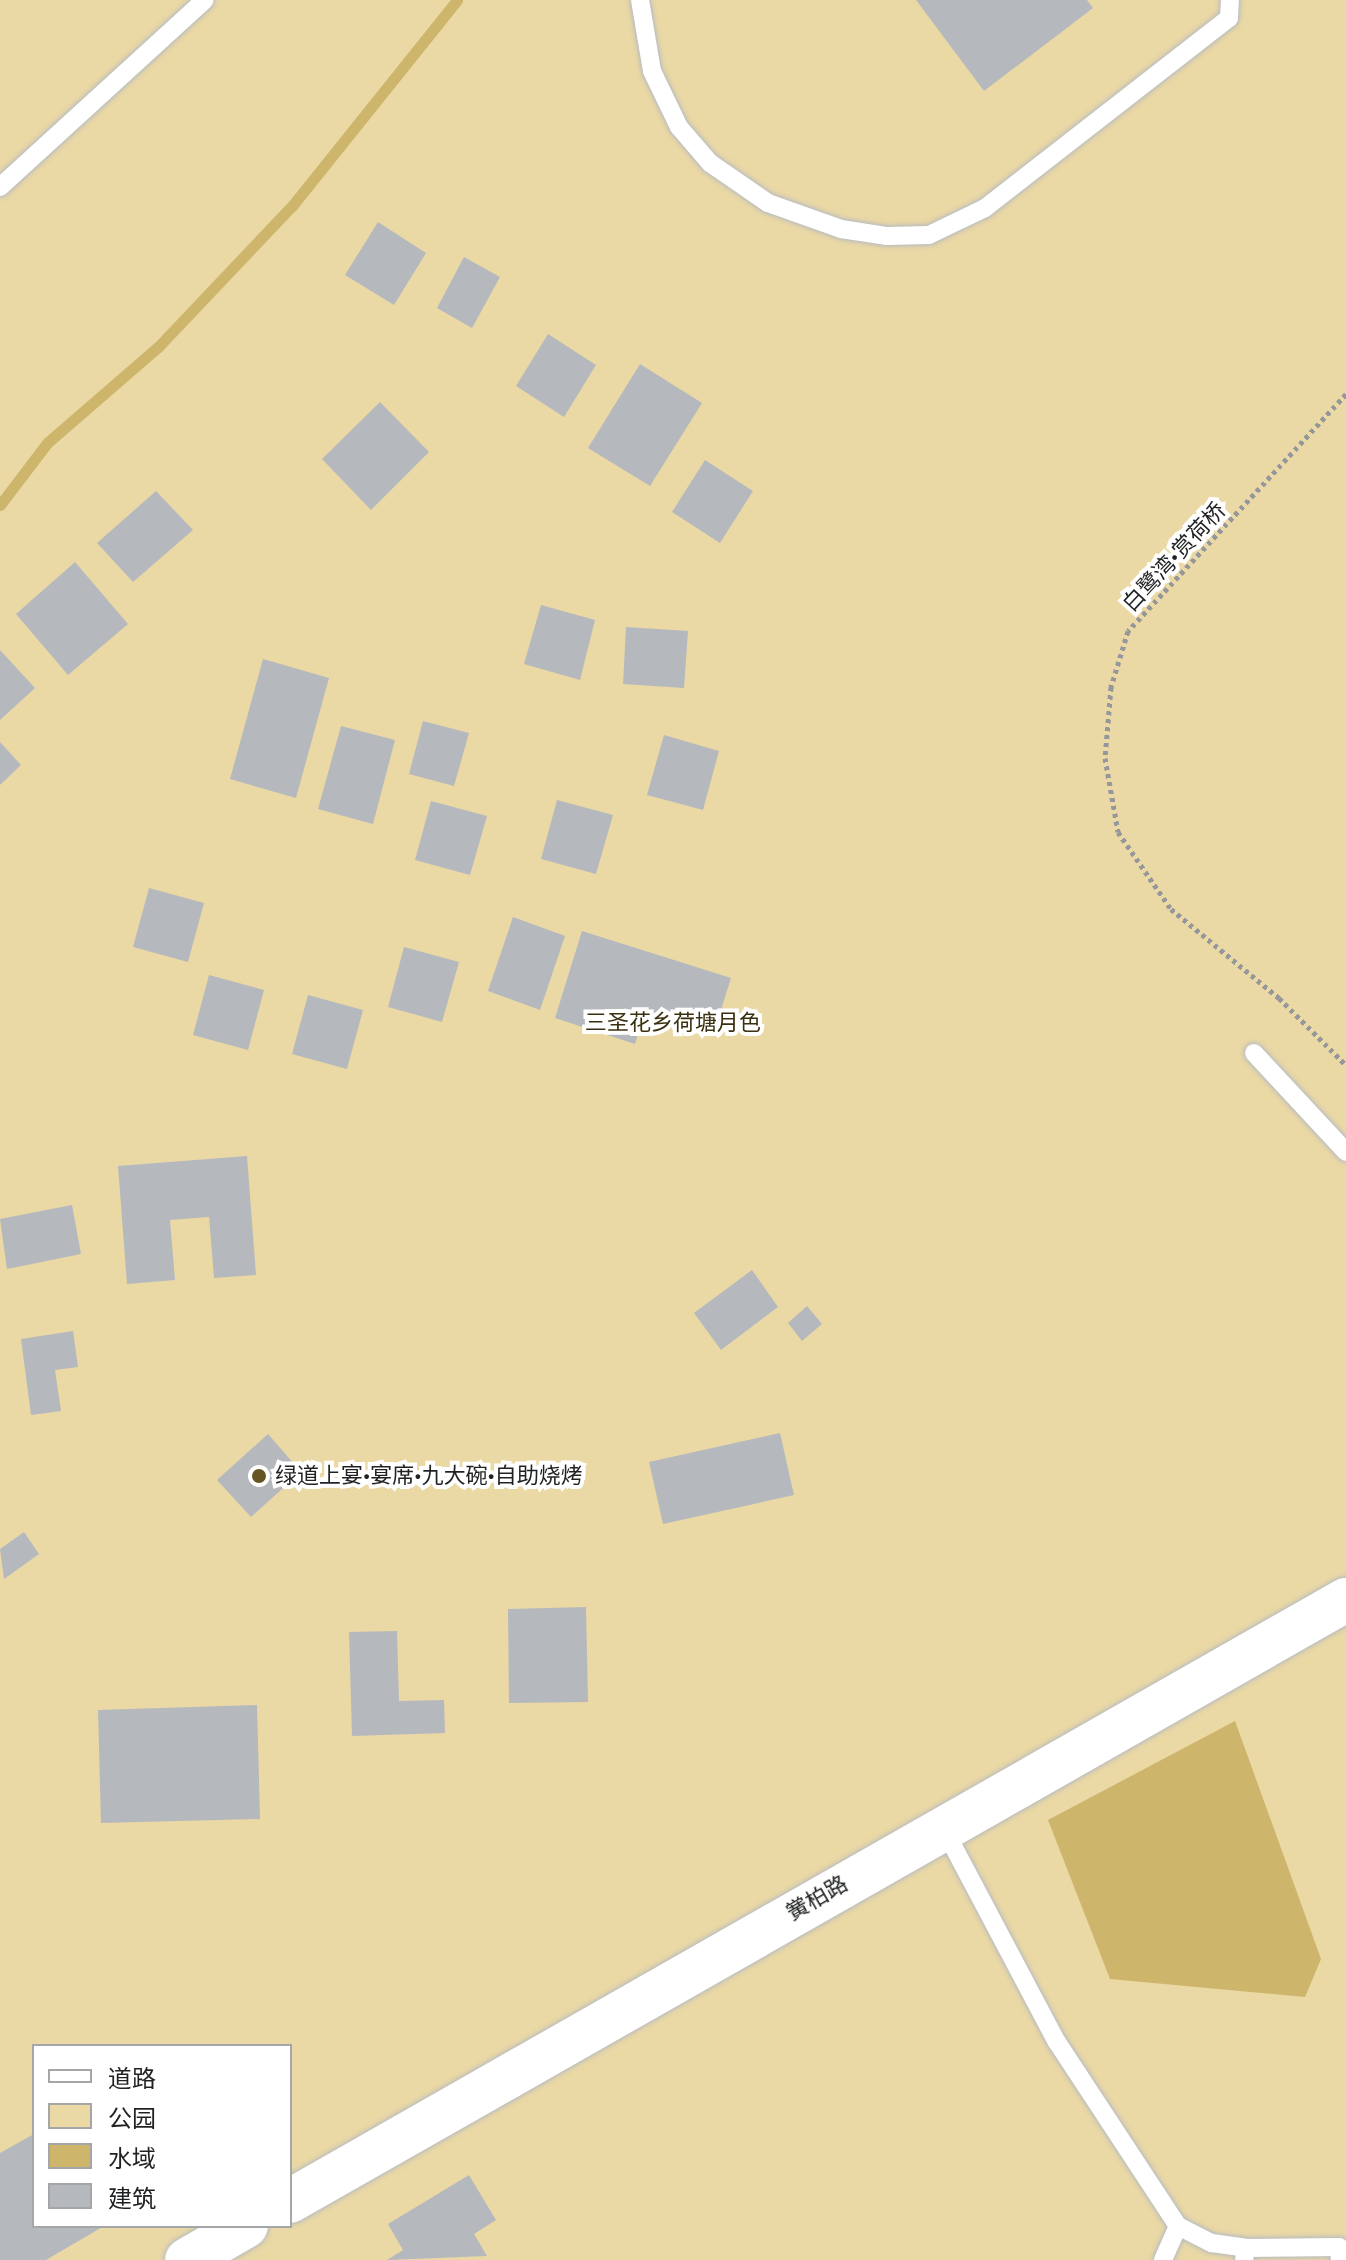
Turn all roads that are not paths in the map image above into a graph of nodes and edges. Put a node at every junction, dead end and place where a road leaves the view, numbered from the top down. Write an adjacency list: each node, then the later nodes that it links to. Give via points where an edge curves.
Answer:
1 (205, 0): 4 (lane)
2 (640, 0): 3 (lane, via 652,71 679,127 710,163 768,203 841,229 887,236 929,235 985,208 1229,18)
3 (1230, 0)
4 (0, 187)
5 (1254, 1053): 6 (lane)
6 (1346, 1152)
7 (1346, 1600): 8 (street, 黉柏路)
8 (942, 1826): 9 (street, 黉柏路); 10 (lane, via 1057,2042)
9 (292, 2200)
10 (1178, 2226): 13 (lane); 15 (lane)
11 (243, 2228): 14 (street)
12 (1342, 2251): 13 (lane)
13 (1245, 2254)
14 (187, 2260)
15 (1163, 2260)

